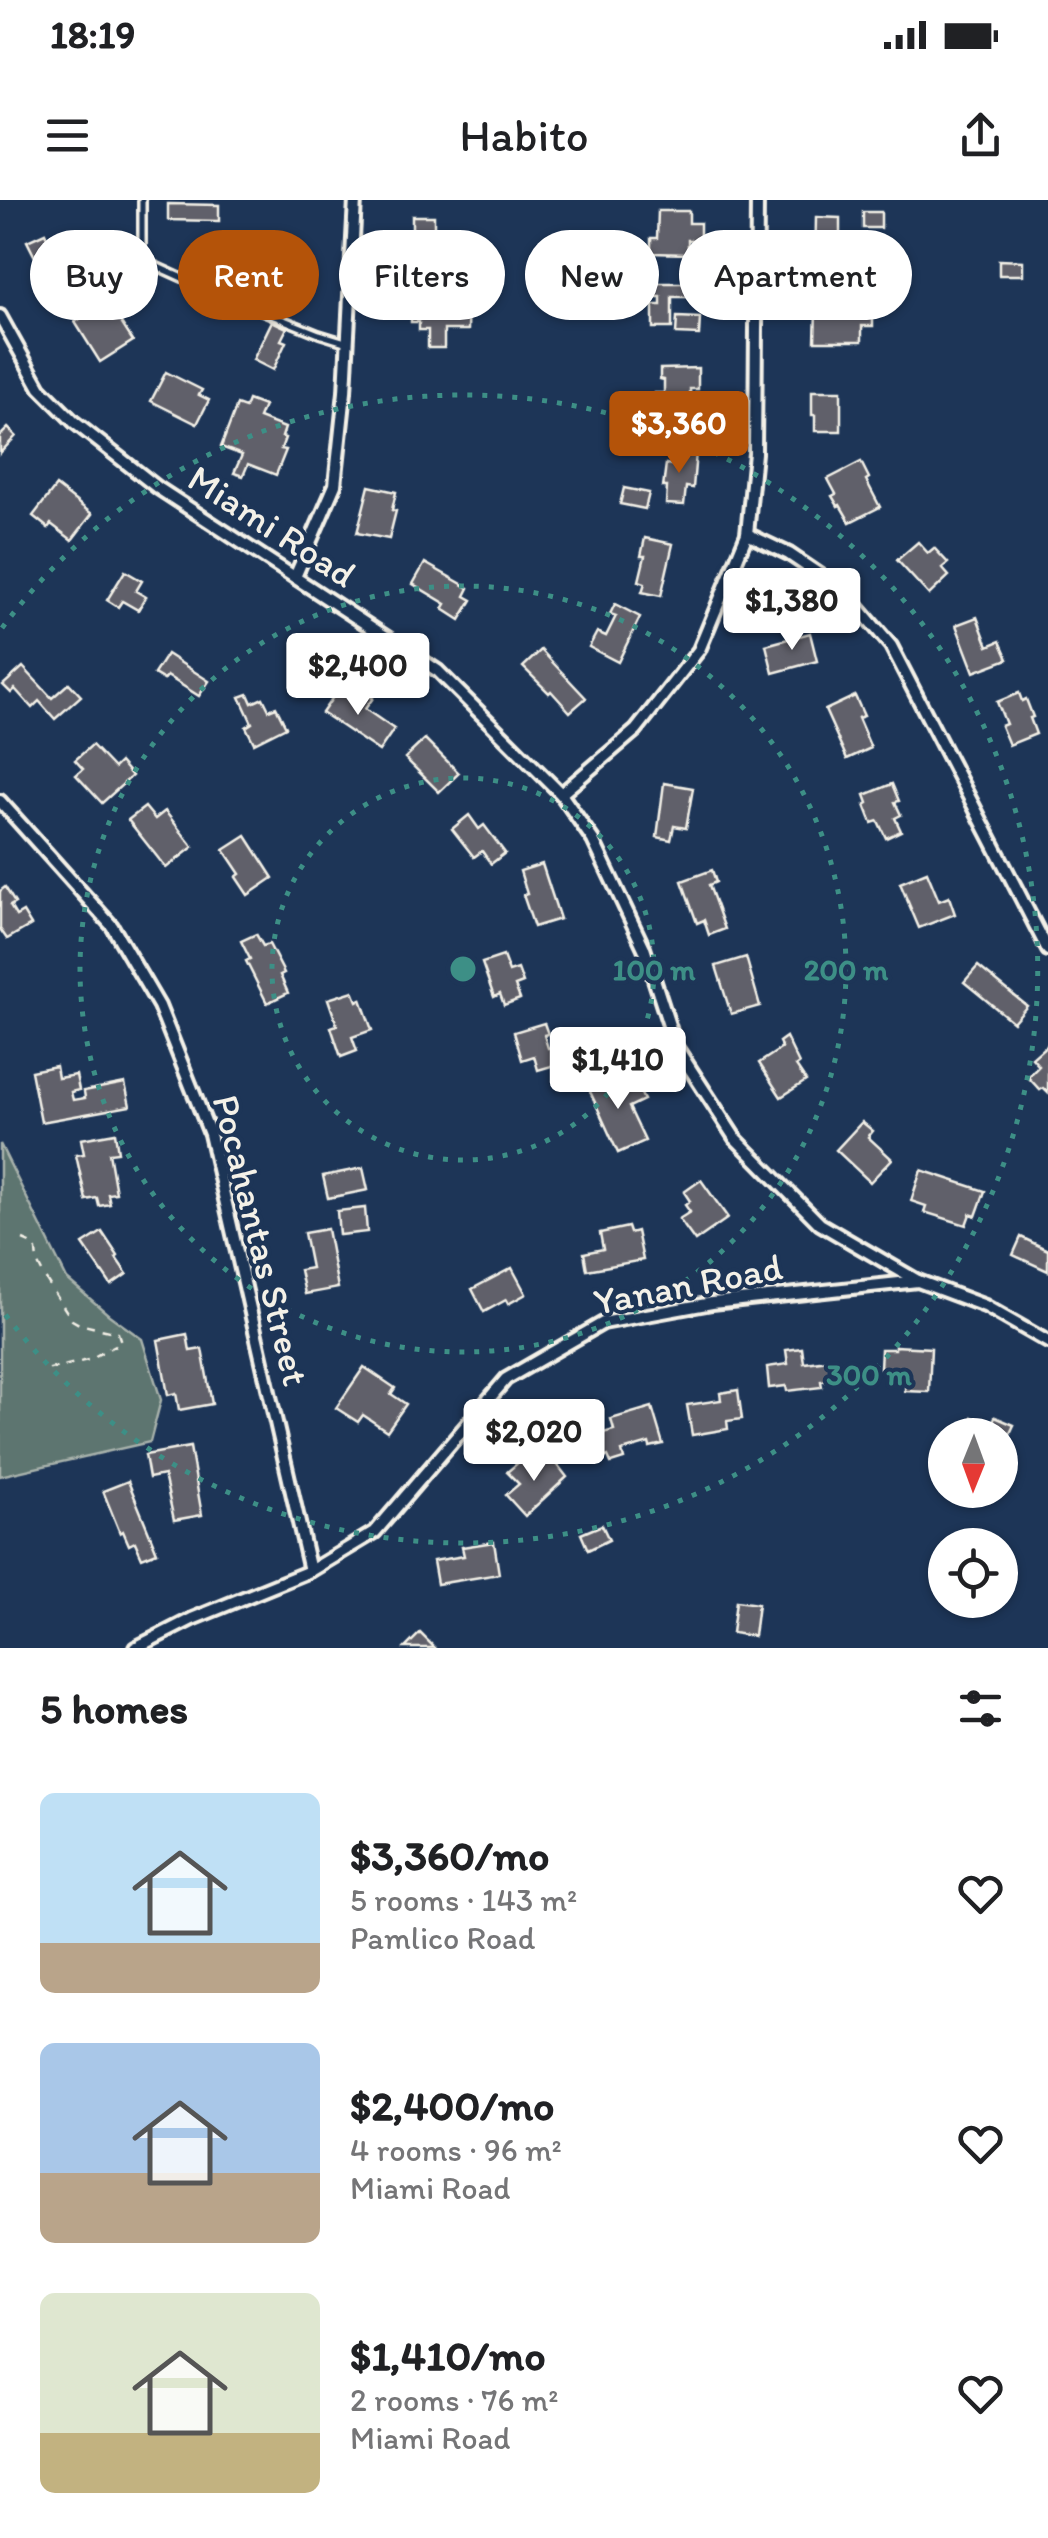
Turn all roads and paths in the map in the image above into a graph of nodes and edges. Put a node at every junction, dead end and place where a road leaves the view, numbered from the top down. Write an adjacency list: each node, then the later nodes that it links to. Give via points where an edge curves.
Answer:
1 (142, 200): 6 (lane, via 142,251 149,263)
2 (355, 200): 6 (street)
3 (756, 200): 7 (street)
4 (0, 316): 5 (street, Miami Road)
5 (4, 334): 8 (street, Miami Road, via 40,388 74,422 158,488)
6 (348, 342): 8 (street, via 335,486)
7 (747, 534): 9 (street, via 699,650 636,730); 11 (street, via 845,592 890,646)
8 (296, 576): 9 (street, Miami Road, via 438,671)
9 (560, 794): 13 (street, Miami Road, via 593,840 644,948 676,1047 735,1138 820,1224)
10 (0, 801): 16 (street, Pocahantas Street, via 112,926 160,1006 210,1134)
11 (1048, 950)
12 (22, 1240): 15 (path, via 36,1250 44,1278 72,1320 121,1337 88,1360)
13 (918, 1281): 14 (street, Yanan Road, via 985,1306); 16 (street, Yanan Road, via 603,1322 506,1379 375,1532)
14 (1048, 1342)
15 (42, 1370)
16 (310, 1572): 17 (street, Yanan Road)
17 (135, 1648)

